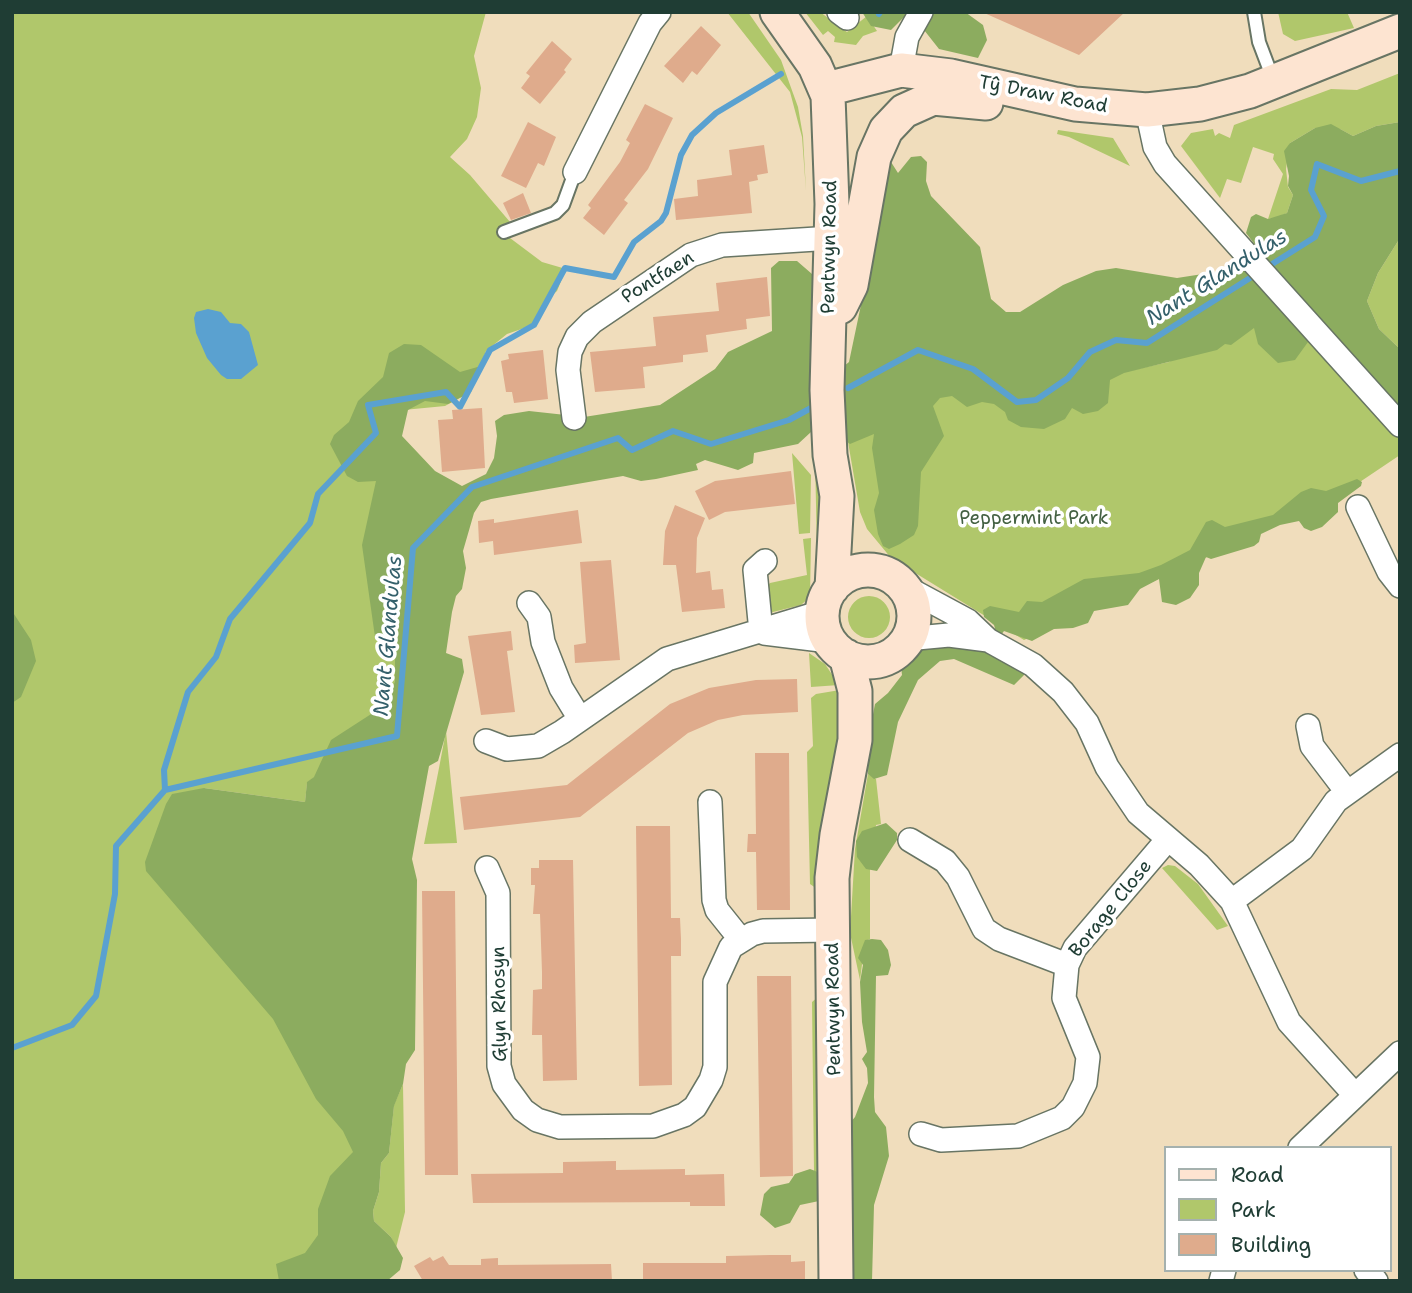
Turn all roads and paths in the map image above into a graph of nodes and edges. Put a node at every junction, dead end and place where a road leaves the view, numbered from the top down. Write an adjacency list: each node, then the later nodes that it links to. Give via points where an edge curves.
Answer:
1 (659, 12): 11 (street)
2 (776, 12): 8 (street, Pentwyn Road)
3 (922, 12): 6 (street, via 907,37)
4 (1254, 12): 7 (lane)
5 (1400, 31): 7 (street, Tŷ Draw Road)
6 (901, 70): 8 (street, Tŷ Draw Road); 9 (street, Tŷ Draw Road)
7 (1274, 83): 10 (street, Tŷ Draw Road, via 1216,100)
8 (827, 89): 13 (street, Pentwyn Road)
9 (1025, 93): 10 (street, Tŷ Draw Road, via 1075,104); 14 (street, via 990,103 933,98 894,120 877,147 851,285)
10 (1147, 110): 16 (street, via 1155,147 1165,164)
11 (575, 172): 12 (lane, via 568,196 555,213)
12 (504, 232)
13 (832, 237): 14 (street, Pentwyn Road); 15 (street, Pontfaen, via 722,245 691,255 592,321 570,352)
14 (829, 329): 17 (street, Pentwyn Road, via 830,455)
15 (574, 418)
16 (1400, 425)
17 (837, 496): 20 (street, Pentwyn Road, via 856,540); 23 (street, Pentwyn Road)
18 (1358, 507): 21 (street)
19 (765, 561): 24 (street, via 755,570)
20 (892, 579): 23 (street, via 854,572); 25 (street, via 968,621); 26 (street, via 911,600 914,616 912,632)
21 (1400, 586)
22 (529, 603): 27 (street, via 539,617 543,642 561,688)
23 (832, 624): 24 (street); 26 (street, via 860,662 876,662); 29 (street, Pentwyn Road, via 855,691)
24 (761, 632): 27 (street, via 667,659)
25 (988, 640): 26 (street, via 949,635 917,638); 34 (street, via 1033,665 1063,692 1087,723 1127,800)
26 (898, 651): 29 (street, Pentwyn Road)
27 (580, 719): 30 (street, via 538,746 507,749)
28 (1308, 726): 32 (street, via 1312,746)
29 (855, 740): 38 (street, Pentwyn Road, via 836,835)
30 (486, 741)
31 (1400, 755): 32 (street)
32 (1347, 792): 37 (street, via 1329,808 1303,849)
33 (710, 802): 39 (street, via 714,900)
34 (1168, 839): 37 (street); 40 (street, Borage Close, via 1075,948)
35 (910, 840): 40 (street, via 945,861 984,929)
36 (486, 868): 39 (street, Glyn Rhosyn, via 498,893 499,1066 513,1099 549,1125 653,1126 671,1122 695,1107 715,1067 715,982 724,958)
37 (1232, 901): 42 (street, via 1290,1022)
38 (833, 930): 39 (street, via 764,931); 45 (street, Pentwyn Road)
39 (741, 940)
40 (1067, 965): 43 (street, Borage Close, via 1064,998 1088,1057 1085,1083 1073,1107 1062,1118 1018,1136 940,1140)
41 (1400, 1053): 42 (street)
42 (1355, 1095): 44 (street)
43 (921, 1134)
44 (1302, 1146)
45 (836, 1281)

